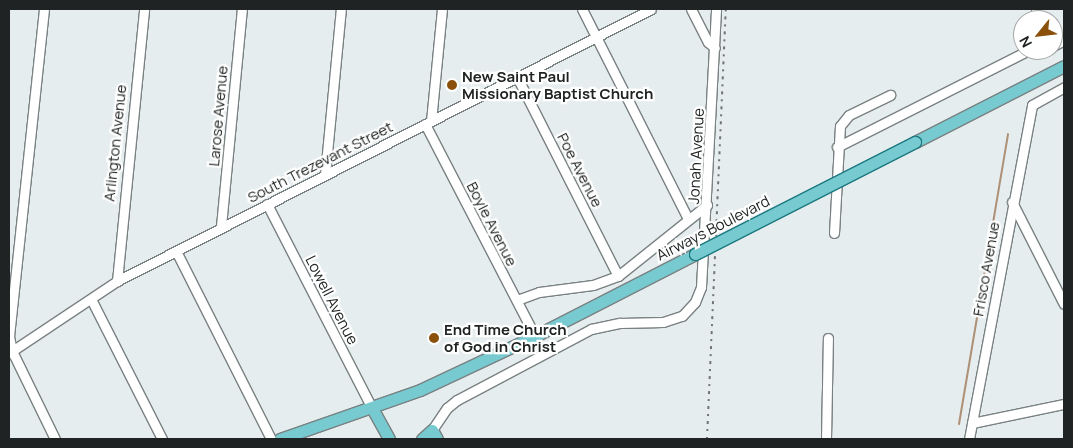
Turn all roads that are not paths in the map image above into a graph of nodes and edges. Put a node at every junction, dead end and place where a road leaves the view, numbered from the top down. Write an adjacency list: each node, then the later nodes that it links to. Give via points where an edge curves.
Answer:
1 (44, 9): 34 (street, via 9,336)
2 (144, 9): 28 (street, Arlington Avenue)
3 (242, 9): 24 (street, Larose Avenue)
4 (341, 9): 19 (street)
5 (442, 9): 17 (street)
6 (582, 9): 10 (street)
7 (651, 9): 10 (street, South Trezevant Street)
8 (691, 9): 11 (street, via 708,42)
9 (716, 9): 11 (street, Jonah Avenue)
10 (596, 37): 14 (street, South Trezevant Street); 23 (street)
11 (715, 48): 22 (street, Jonah Avenue)
12 (1013, 58): 18 (street)
13 (1064, 66): 32 (main road, Airways Boulevard, bridge)
14 (517, 78): 17 (street, South Trezevant Street); 27 (street, Poe Avenue)
15 (1064, 87): 20 (street, Frisco Avenue, via 1032,105)
16 (890, 95): 18 (street, via 844,119)
17 (428, 123): 19 (street, South Trezevant Street); 30 (street, Boyle Avenue)
18 (837, 147): 25 (street)
19 (325, 174): 21 (street, South Trezevant Street)
20 (1012, 202): 31 (street); 37 (street, Frisco Avenue)
21 (267, 204): 24 (street, South Trezevant Street); 36 (street, Lowell Avenue)
22 (707, 205): 23 (street, Airways Boulevard); 38 (street, Jonah Avenue, via 701,287 695,302 682,316 663,322 620,323 592,329 457,400 447,408)
23 (688, 219): 27 (street, Airways Boulevard)
24 (221, 226): 26 (street, South Trezevant Street)
25 (834, 233)
26 (176, 251): 28 (street, South Trezevant Street); 41 (street)
27 (618, 276): 30 (street, Airways Boulevard, via 593,285 539,292)
28 (117, 281): 29 (street, South Trezevant Street)
29 (91, 298): 34 (street, South Trezevant Street); 40 (street)
30 (517, 300): 32 (street, Boyle Avenue)
31 (1064, 304)
32 (535, 336): 36 (main road, Airways Boulevard, via 420,390)
33 (828, 338): 45 (street)
34 (10, 352): 39 (street)
35 (1064, 404): 37 (street)
36 (372, 408): 42 (main road, Airways Boulevard); 43 (main road)
37 (972, 423): 46 (street, Frisco Avenue)
38 (434, 435): 44 (main road)
39 (55, 439)
40 (162, 439)
41 (271, 439)
42 (280, 439)
43 (389, 439)
44 (422, 439)
45 (826, 439)
46 (969, 439)

